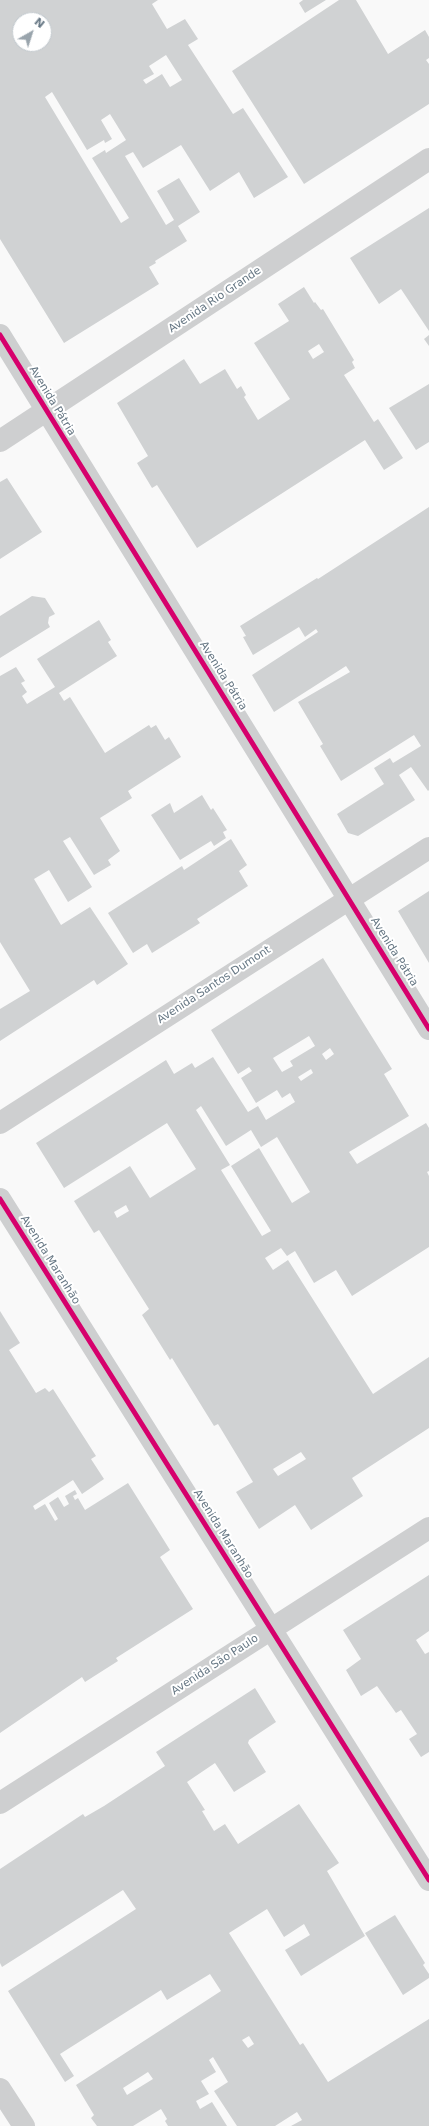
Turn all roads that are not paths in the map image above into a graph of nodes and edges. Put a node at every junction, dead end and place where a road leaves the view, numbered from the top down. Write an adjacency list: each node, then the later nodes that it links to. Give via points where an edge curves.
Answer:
1 (429, 159): 3 (street, Avenida Rio Grande)
2 (0, 335): 3 (street, Avenida Pátria)
3 (47, 412): 4 (street, Avenida Rio Grande); 6 (street, Avenida Pátria)
4 (0, 441)
5 (429, 848): 6 (street, Avenida Santos Dumont)
6 (349, 899): 7 (street, Avenida Pátria); 8 (street, Avenida Santos Dumont)
7 (429, 1029)
8 (0, 1123)
9 (0, 1198): 11 (street, Avenida Maranhão)
10 (429, 1528): 11 (street, Avenida São Paulo)
11 (271, 1629): 12 (street, Avenida São Paulo); 13 (street, Avenida Maranhão)
12 (0, 1803)
13 (429, 1880)
14 (0, 2089): 15 (street)
15 (24, 2126)

